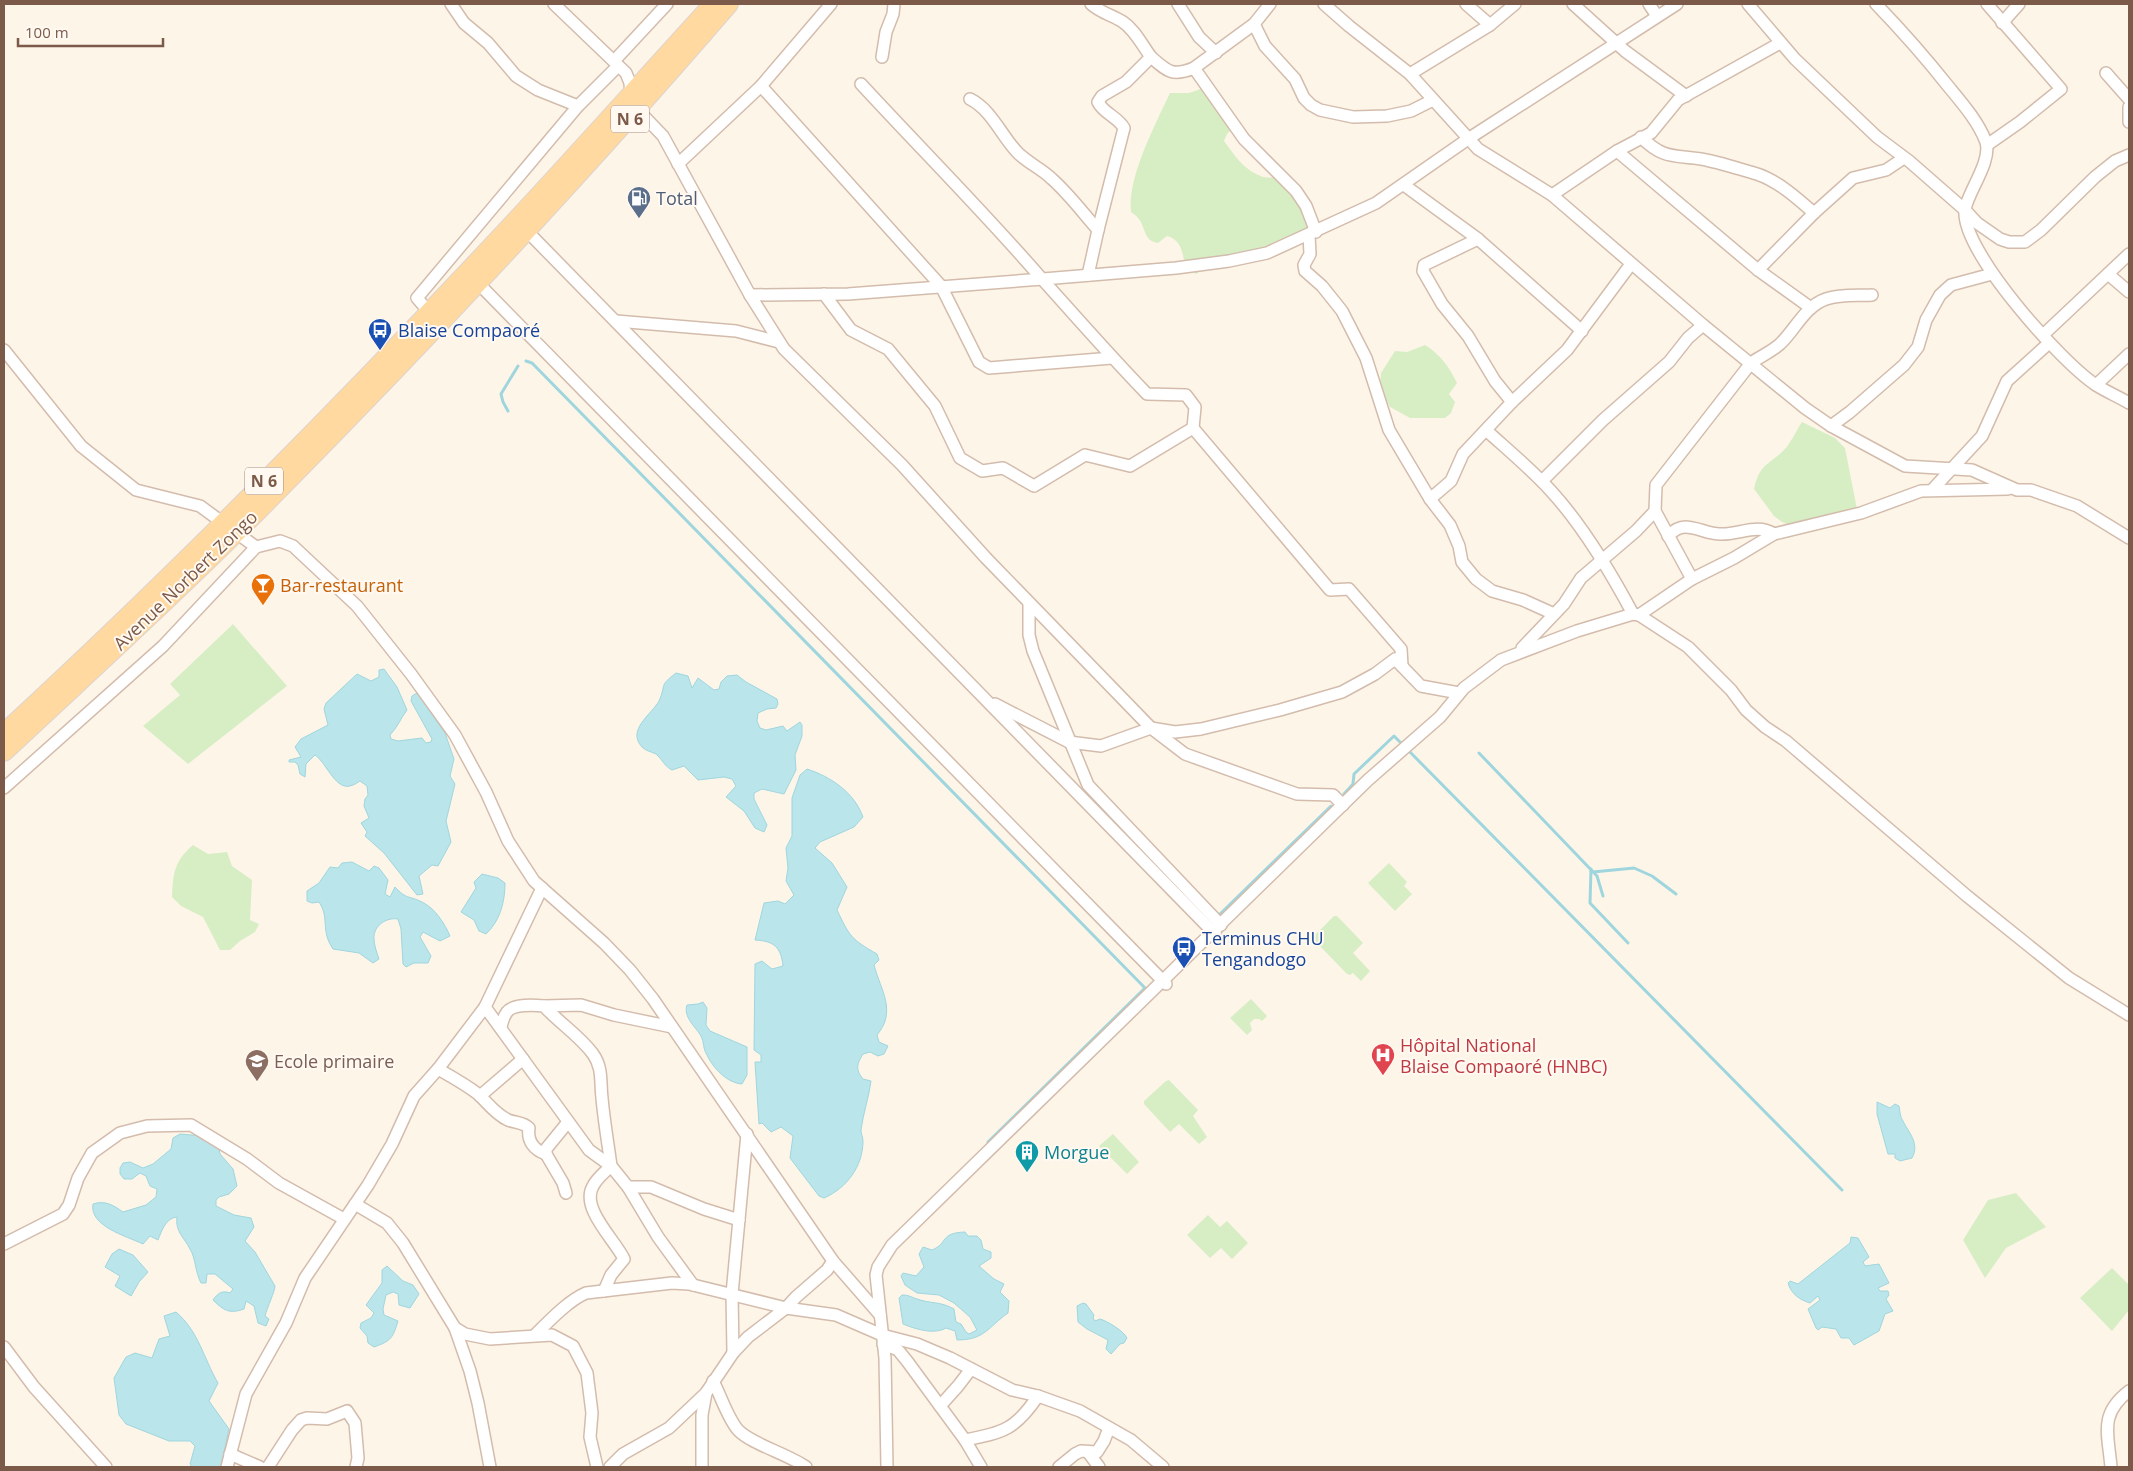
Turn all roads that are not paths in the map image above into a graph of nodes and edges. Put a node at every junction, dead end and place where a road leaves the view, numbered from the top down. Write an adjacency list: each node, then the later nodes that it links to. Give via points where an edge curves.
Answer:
1 (450, 4): 41 (street, via 464,24 488,43 516,76 538,90)
2 (554, 4): 30 (street)
3 (667, 4): 30 (street)
4 (713, 4): 40 (main road, N 6)
5 (729, 4): 40 (main road, N 6)
6 (831, 4): 35 (street)
7 (894, 4): 28 (street)
8 (1092, 4): 29 (street, via 1122,22)
9 (1178, 4): 27 (street, via 1199,37)
10 (1270, 4): 23 (street)
11 (1324, 4): 33 (street)
12 (1466, 4): 24 (street)
13 (1515, 4): 24 (street)
14 (1573, 4): 25 (street)
15 (1649, 4): 21 (street)
16 (1677, 4): 21 (street)
17 (1748, 4): 26 (street)
18 (1876, 4): 46 (street, via 1930,62 1977,123)
19 (1986, 4): 22 (street)
20 (2019, 4): 22 (street)
21 (1657, 16): 25 (street)
22 (2002, 23): 46 (street, via 2062,89)
23 (1254, 24): 27 (street); 39 (street, via 1265,46 1295,79 1304,98 1320,110 1353,117 1388,116 1411,111)
24 (1490, 24): 33 (street)
25 (1616, 43): 36 (street); 45 (street)
26 (1780, 44): 36 (street); 49 (street, via 1877,137)
27 (1216, 53): 31 (street)
28 (882, 57)
29 (1151, 57): 31 (street, via 1174,73); 56 (street, via 1126,82 1102,96 1098,102 1124,128)
30 (616, 64): 40 (street, via 626,73); 41 (street)
31 (1194, 68): 57 (street, via 1244,139 1296,191 1306,206)
32 (2106, 73): 38 (street)
33 (1410, 74): 39 (street)
34 (860, 84): 66 (street)
35 (761, 86): 50 (street); 67 (street)
36 (1686, 96): 44 (street, via 1672,105 1656,128)
37 (970, 99): 56 (street, via 977,102 1019,154 1064,189)
38 (2129, 99)
39 (1433, 100): 45 (street)
40 (634, 102): 50 (street, via 663,136); 55 (main road, N 6)
41 (578, 106): 73 (street, via 417,298)
42 (2129, 107): 43 (street)
43 (2129, 122)
44 (1641, 137): 47 (street); 54 (street, via 1653,149 1668,156 1702,159 1759,175 1791,193)
45 (1468, 139): 51 (street); 52 (street, via 1484,153)
46 (1987, 145): 53 (street, via 1982,171)
47 (1617, 151): 52 (street); 61 (street)
48 (2129, 155): 53 (street, via 2115,161 2095,177 2025,242 2000,239)
49 (1904, 158): 53 (street); 54 (street, via 1886,170 1853,178)
50 (678, 164): 70 (street)
51 (1404, 185): 57 (street, via 1376,203); 58 (street)
52 (1552, 194): 60 (street)
53 (1965, 210): 62 (street, via 1970,233)
54 (1814, 213): 61 (street)
55 (522, 226): 65 (main road, Avenue Norbert Zongo / N 6); 74 (street)
56 (1098, 230): 64 (street)
57 (1313, 233): 64 (street, via 1267,253 1229,262); 95 (street, via 1305,271 1342,311 1366,358 1388,430)
58 (1478, 239): 76 (street); 86 (street, via 1424,265 1423,271 1442,304 1468,336)
59 (2129, 254): 63 (street)
60 (1631, 264): 75 (street); 76 (street)
61 (1758, 270): 72 (street)
62 (1992, 274): 77 (street); 88 (street, via 1951,285 1940,295 1926,320 1918,347 1904,365)
63 (2108, 274): 68 (street); 77 (street)
64 (1088, 276): 66 (street)
65 (473, 278): 73 (main road, Avenue Norbert Zongo / N 6); 97 (main road, Avenue Norbert Zongo / N 6); 119 (street)
66 (1043, 279): 67 (street); 82 (street)
67 (941, 286): 69 (street); 82 (street, via 979,362 989,368)
68 (2129, 292)
69 (824, 294): 70 (street); 89 (street, via 851,330 888,349 935,406 960,458 982,471 1004,468 1034,486 1086,455 1130,466)
70 (750, 295): 78 (street)
71 (1872, 295): 72 (street, via 1827,299)
72 (1811, 308): 80 (street)
73 (429, 312): 97 (main road, Avenue Norbert Zongo / N 6)
74 (616, 321): 78 (street, via 728,330); 110 (street)
75 (1703, 325): 83 (street); 92 (street, via 1669,362 1603,420)
76 (1582, 331): 86 (street, via 1567,350)
77 (2046, 339): 85 (street); 91 (street, via 2007,381 1982,436)
78 (779, 342): 104 (street, via 902,465)
79 (4, 350): 97 (street, via 81,446 136,490 200,506)
80 (1768, 354): 83 (street); 84 (street)
81 (2129, 354): 85 (street)
82 (1112, 358): 89 (street, via 1147,394 1186,395 1195,407)
83 (1751, 363): 84 (street); 96 (street, via 1656,485)
84 (1764, 374): 88 (street)
85 (2096, 385): 87 (street)
86 (1512, 402): 90 (street)
87 (2129, 404)
88 (1831, 426): 91 (street, via 1905,466)
89 (1193, 428): 108 (street, via 1330,590 1349,589 1402,649)
90 (1487, 431): 92 (street); 95 (street, via 1463,454 1451,481)
91 (1953, 469): 93 (street); 94 (street, via 1972,470)
92 (1542, 481): 102 (street, via 1568,510)
93 (1933, 490): 94 (street); 98 (street, via 1921,491 1862,514)
94 (2017, 490): 100 (street, via 2031,490 2077,506)
95 (1430, 499): 105 (street, via 1450,525 1462,562 1476,579 1492,591)
96 (1655, 511): 99 (street); 102 (street)
97 (229, 527): 101 (street); 112 (main road, Avenue Norbert Zongo / N 6); 114 (main road, Avenue Norbert Zongo / N 6)
98 (1774, 534): 99 (street, via 1760,528 1708,534 1684,527); 103 (street)
99 (1668, 536): 103 (street)
100 (2129, 538)
101 (256, 547): 115 (street, via 163,646); 117 (street, via 280,541 293,546 357,606 455,735 508,841)
102 (1601, 559): 105 (street, via 1580,578 1569,598); 106 (street)
103 (1692, 579): 106 (street)
104 (1029, 603): 111 (street); 113 (street, via 1029,635 1033,651)
105 (1554, 614): 107 (street)
106 (1636, 615): 107 (street, via 1609,620); 122 (street, via 1688,647 1764,727 1786,741 1967,896 2070,978)
107 (1522, 651): 109 (street, via 1501,660)
108 (1402, 666): 109 (street, via 1421,686); 111 (street, via 1394,659 1342,692 1280,710 1200,729 1175,732)
109 (1459, 693): 116 (street, via 1440,716)
110 (987, 700): 113 (street); 118 (street)
111 (1151, 728): 113 (street, via 1101,746); 116 (street, via 1185,754 1297,794 1332,795)
112 (4, 733)
113 (1069, 742): 118 (street, via 1095,794)
114 (4, 752)
115 (4, 788)
116 (1343, 805): 118 (street)
117 (542, 888): 121 (street); 124 (street, via 630,970)
118 (1217, 931): 119 (street)
119 (1164, 982): 143 (street, via 892,1245 876,1276)
120 (544, 1006): 123 (street, via 509,1009); 124 (street, via 581,1005); 131 (street, via 583,1042 601,1069)
121 (485, 1007): 123 (street); 126 (street)
122 (2129, 1015)
123 (501, 1027): 125 (street)
124 (672, 1027): 129 (street)
125 (523, 1059): 127 (street); 128 (street)
126 (438, 1069): 127 (street); 134 (street, via 414,1096 392,1144)
127 (480, 1096): 130 (street, via 508,1120 529,1128 528,1136 534,1147)
128 (568, 1122): 130 (street, via 546,1149); 131 (street, via 590,1150)
129 (746, 1134): 136 (street); 138 (street)
130 (546, 1154): 133 (street)
131 (611, 1166): 132 (street); 140 (street, via 592,1187 589,1198 599,1222 624,1258)
132 (628, 1187): 136 (street, via 651,1187); 139 (street, via 658,1237)
133 (566, 1193)
134 (355, 1204): 135 (street); 144 (street, via 387,1223 403,1243)
135 (344, 1219): 137 (street, via 279,1183 247,1159 191,1126 147,1126 120,1133 92,1153 62,1214); 158 (street, via 305,1278 286,1323 246,1394)
136 (739, 1220): 141 (street)
137 (4, 1244)
138 (834, 1261): 142 (street); 143 (street)
139 (693, 1285): 140 (street, via 672,1283); 141 (street)
140 (604, 1291): 145 (street, via 578,1296)
141 (732, 1294): 142 (street); 148 (street)
142 (786, 1308): 146 (street, via 836,1316); 148 (street, via 759,1327)
143 (880, 1315): 146 (street)
144 (455, 1328): 145 (street, via 465,1334 490,1339); 165 (street, via 476,1395)
145 (535, 1335): 166 (street, via 562,1339 573,1346 581,1358 587,1373 592,1413 590,1437)
146 (882, 1339): 149 (street, via 917,1344); 154 (street, via 898,1350); 170 (street)
147 (4, 1347): 160 (street, via 34,1387)
148 (733, 1353): 150 (street)
149 (971, 1369): 153 (street, via 1012,1390); 154 (street)
150 (713, 1381): 152 (street); 169 (street, via 743,1434)
151 (2129, 1391): 174 (street, via 2118,1400 2107,1418)
152 (706, 1393): 167 (street, via 669,1428 623,1454); 168 (street, via 702,1415)
153 (1038, 1396): 155 (street, via 1080,1410); 156 (street, via 1017,1423 998,1434)
154 (940, 1406): 156 (street)
155 (1110, 1428): 157 (street, via 1100,1449); 159 (street, via 1131,1440)
156 (965, 1440): 171 (street)
157 (1088, 1452): 172 (street, via 1074,1454); 173 (street)
158 (230, 1454): 161 (street); 162 (street)
159 (1156, 1465)
160 (106, 1467)
161 (227, 1467)
162 (260, 1467)
163 (268, 1467): 164 (street, via 301,1420 327,1419 347,1411 355,1424)
164 (356, 1467)
165 (490, 1467)
166 (597, 1467)
167 (610, 1467)
168 (702, 1467)
169 (806, 1467)
170 (887, 1467)
171 (981, 1467)
172 (1060, 1467)
173 (1099, 1467)
174 (2111, 1467)

